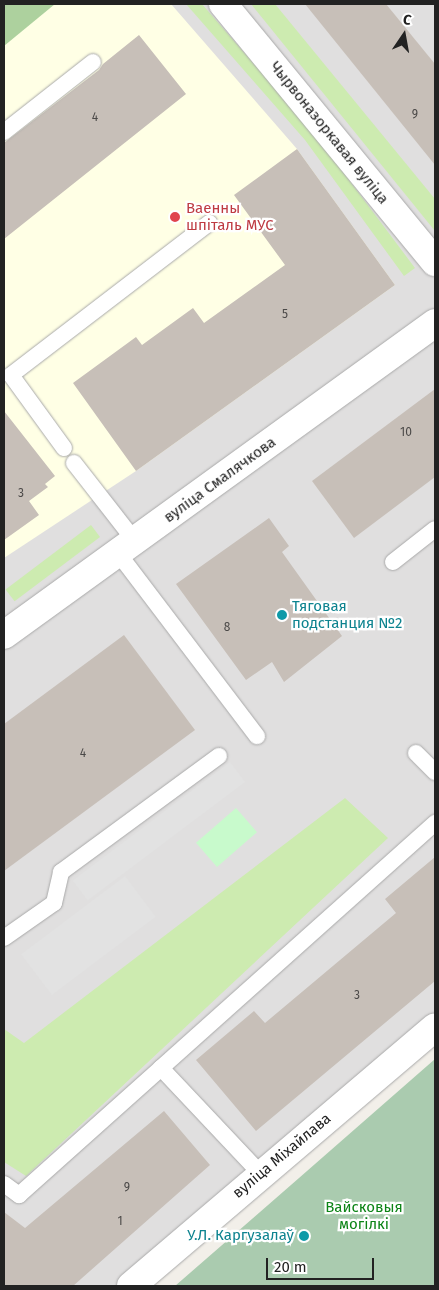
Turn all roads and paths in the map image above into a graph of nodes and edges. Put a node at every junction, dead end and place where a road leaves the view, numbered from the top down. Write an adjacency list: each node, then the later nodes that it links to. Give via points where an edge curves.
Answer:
1 (224, 4): 5 (street, Чырвоназоркавая вуліца)
2 (93, 62): 3 (lane)
3 (4, 132)
4 (209, 223): 7 (lane, via 11,375)
5 (435, 262)
6 (435, 323): 10 (street, вуліца Смалячкова)
7 (64, 448)
8 (74, 463): 10 (lane)
9 (435, 529): 11 (lane)
10 (126, 547): 12 (street, вуліца Смалячкова); 13 (lane)
11 (393, 562)
12 (4, 635)
13 (257, 736)
14 (416, 753): 16 (lane)
15 (219, 756): 18 (lane, via 61,872 54,903)
16 (435, 772)
17 (435, 823): 20 (lane)
18 (4, 938)
19 (435, 1027): 21 (street, вуліца Міхайлава)
20 (161, 1068): 21 (lane); 22 (lane, via 19,1195)
21 (261, 1174): 23 (street, вуліца Міхайлава)
22 (4, 1184)
23 (131, 1286)

